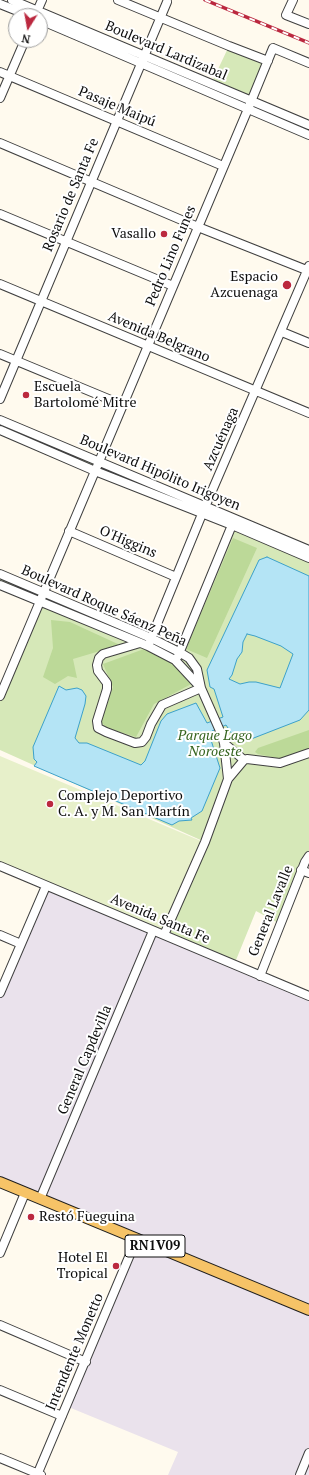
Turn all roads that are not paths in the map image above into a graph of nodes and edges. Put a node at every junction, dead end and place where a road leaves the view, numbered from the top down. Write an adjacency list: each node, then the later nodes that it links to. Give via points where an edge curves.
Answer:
1 (12, 0): 7 (street, Boulevard Lardizabal)
2 (118, 0): 9 (street)
3 (293, 0): 11 (street, via 286,15)
4 (166, 2): 9 (street, Rosario de Santa Fe)
5 (0, 4): 6 (street)
6 (10, 8)
7 (27, 8)
8 (48, 18): 13 (street, Boulevard Lardizabal)
9 (160, 18): 13 (street, Rosario de Santa Fe); 14 (street)
10 (48, 23): 16 (street, Boulevard Lardizabal)
11 (309, 24)
12 (21, 48): 18 (street)
13 (144, 55): 16 (street, Rosario de Santa Fe); 20 (street, Boulevard Lardizabal)
14 (268, 61): 15 (street, Pedro Lino Funes, via 273,48); 20 (street, Pedro Lino Funes)
15 (309, 63)
16 (141, 64): 20 (street, Boulevard Lardizabal); 21 (street, Rosario de Santa Fe)
17 (0, 72): 18 (street, Pasaje Maipú)
18 (9, 76): 19 (street); 21 (street, Pasaje Maipú)
19 (0, 98)
20 (250, 105): 22 (street, Boulevard Lardizabal); 23 (street, Boulevard Lardizabal); 25 (street, Pedro Lino Funes)
21 (116, 121): 25 (street, Pasaje Maipú); 26 (street, Rosario de Santa Fe)
22 (309, 125)
23 (309, 134)
24 (0, 143): 26 (street)
25 (223, 166): 28 (street, Pedro Lino Funes)
26 (91, 182): 28 (street); 29 (street, Rosario de Santa Fe)
27 (0, 214): 29 (street)
28 (198, 227): 30 (street); 32 (street, Pedro Lino Funes)
29 (66, 241): 32 (street); 33 (street, Rosario de Santa Fe)
30 (308, 269): 34 (street, Azcuénaga)
31 (0, 284): 33 (street, Avenida Belgrano)
32 (173, 286): 36 (street, Pedro Lino Funes)
33 (41, 301): 36 (street, Avenida Belgrano); 38 (street, Rosario de Santa Fe)
34 (282, 332): 35 (street); 39 (street, Azcuénaga)
35 (309, 343)
36 (147, 345): 39 (street, Avenida Belgrano); 41 (street, Pedro Lino Funes)
37 (0, 354): 38 (street)
38 (16, 360): 40 (street, Rosario de Santa Fe); 41 (street)
39 (256, 391): 42 (street, Avenida Belgrano); 47 (street, Azcuénaga)
40 (0, 399)
41 (123, 406): 45 (street, Pedro Lino Funes)
42 (309, 413)
43 (0, 420): 45 (street, Boulevard Hipólito Irigoyen)
44 (0, 430): 46 (street, Boulevard Hipólito Irigoyen)
45 (99, 461): 46 (street, Pedro Lino Funes); 47 (street, Boulevard Hipólito Irigoyen)
46 (95, 471): 47 (street, Boulevard Hipólito Irigoyen); 49 (street, Pedro Lino Funes)
47 (204, 510): 48 (street, Boulevard Hipólito Irigoyen); 50 (street, Boulevard Hipólito Irigoyen); 53 (street, Azcuénaga)
48 (232, 525): 51 (street, Boulevard Hipólito Irigoyen); 59 (street)
49 (69, 532): 53 (street, O'Higgins); 55 (street, Pedro Lino Funes)
50 (309, 550)
51 (309, 558)
52 (0, 574): 55 (street, Boulevard Roque Sáenz Peña)
53 (176, 577): 58 (street, Azcuénaga)
54 (0, 585): 56 (street, Boulevard Roque Sáenz Peña)
55 (44, 592): 56 (street, Pedro Lino Funes); 58 (street, Boulevard Roque Sáenz Peña)
56 (40, 602): 57 (street, Boulevard Roque Sáenz Peña); 62 (street, Pedro Lino Funes)
57 (140, 642): 58 (street, Boulevard Roque Sáenz Peña); 61 (street, via 103,654 99,658 98,671 107,683 107,689 97,721 98,728 135,742 142,742 162,705)
58 (150, 642): 59 (street, Boulevard Roque Sáenz Peña); 60 (street, Boulevard Roque Sáenz Peña)
59 (180, 652): 60 (street); 61 (street, Boulevard Roque Sáenz Peña, via 189,658 197,669)
60 (175, 660): 61 (street, Boulevard Roque Sáenz Peña)
61 (201, 688): 63 (street, Boulevard Roque Sáenz Peña)
62 (0, 696)
63 (224, 743): 65 (street); 66 (street, Boulevard Roque Sáenz Peña)
64 (309, 753): 65 (street, via 280,763)
65 (244, 760): 66 (street)
66 (228, 779): 72 (street, via 205,842)
67 (307, 865): 74 (street, General Lavalle)
68 (0, 866): 69 (street, Avenida Santa Fe)
69 (46, 886): 70 (street, Avenida Santa Fe); 73 (street)
70 (154, 931): 72 (street, Avenida Santa Fe); 79 (street, General Capdevilla)
71 (0, 935): 73 (street)
72 (164, 935): 74 (street, Avenida Santa Fe)
73 (21, 944): 75 (street)
74 (260, 976): 76 (street, Avenida Santa Fe)
75 (0, 993)
76 (309, 996)
77 (0, 1182): 78 (main road, RN1V09)
78 (25, 1193): 79 (main road, RN1V09); 81 (street)
79 (40, 1198): 80 (main road, RN1V09)
80 (137, 1238): 82 (main road, RN1V09); 84 (street, Intendente Monetto)
81 (0, 1253)
82 (309, 1310)
83 (0, 1325): 84 (street)
84 (86, 1362): 86 (street, Intendente Monetto)
85 (0, 1390): 86 (street)
86 (62, 1416): 89 (street, Intendente Monetto)
87 (309, 1453): 90 (street)
88 (0, 1458): 89 (street)
89 (38, 1474)
90 (300, 1475)

